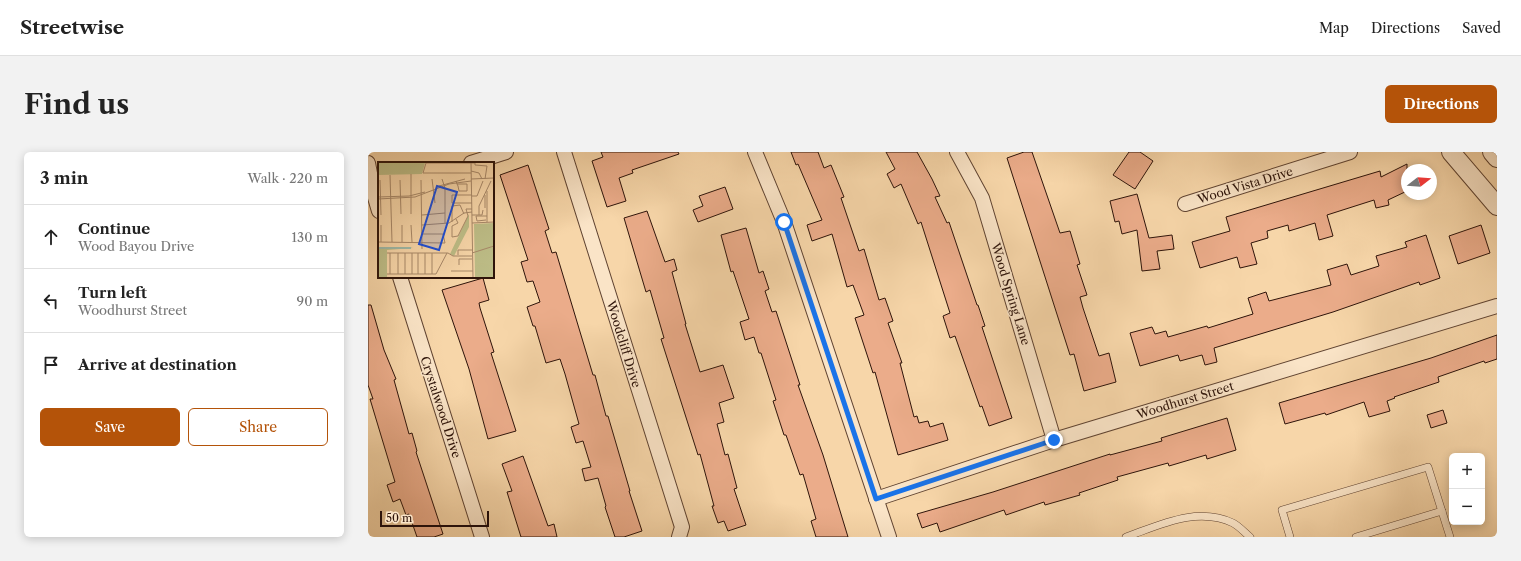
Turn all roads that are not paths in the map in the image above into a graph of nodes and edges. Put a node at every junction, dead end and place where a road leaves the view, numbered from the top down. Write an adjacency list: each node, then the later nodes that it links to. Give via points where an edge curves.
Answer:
1 (506, 152): 9 (street)
2 (564, 152): 21 (street, Woodcliff Drive, via 682,527)
3 (754, 152): 18 (street, via 784,222)
4 (957, 152): 17 (street, Wood Spring Lane, via 982,198)
5 (1350, 152): 12 (street, Wood Vista Drive)
6 (1451, 152): 13 (street)
7 (1492, 152): 8 (street)
8 (1497, 158)
9 (474, 162)
10 (368, 163): 11 (street)
11 (374, 194): 14 (street)
12 (1185, 204)
13 (1497, 206)
14 (378, 208)
15 (400, 278): 20 (street, Crystalwood Drive)
16 (1497, 306): 17 (street, Woodhurst Street)
17 (1054, 440): 18 (street, Woodhurst Street)
18 (876, 499): 22 (street)
19 (1442, 511): 25 (lane, via 1428,467 1282,510); 26 (lane); 27 (lane)
20 (482, 537)
21 (679, 537)
22 (889, 537)
23 (1126, 537): 24 (lane, via 1186,516 1216,517 1234,524)
24 (1250, 537)
25 (1290, 537)
26 (1356, 537)
27 (1450, 537)

